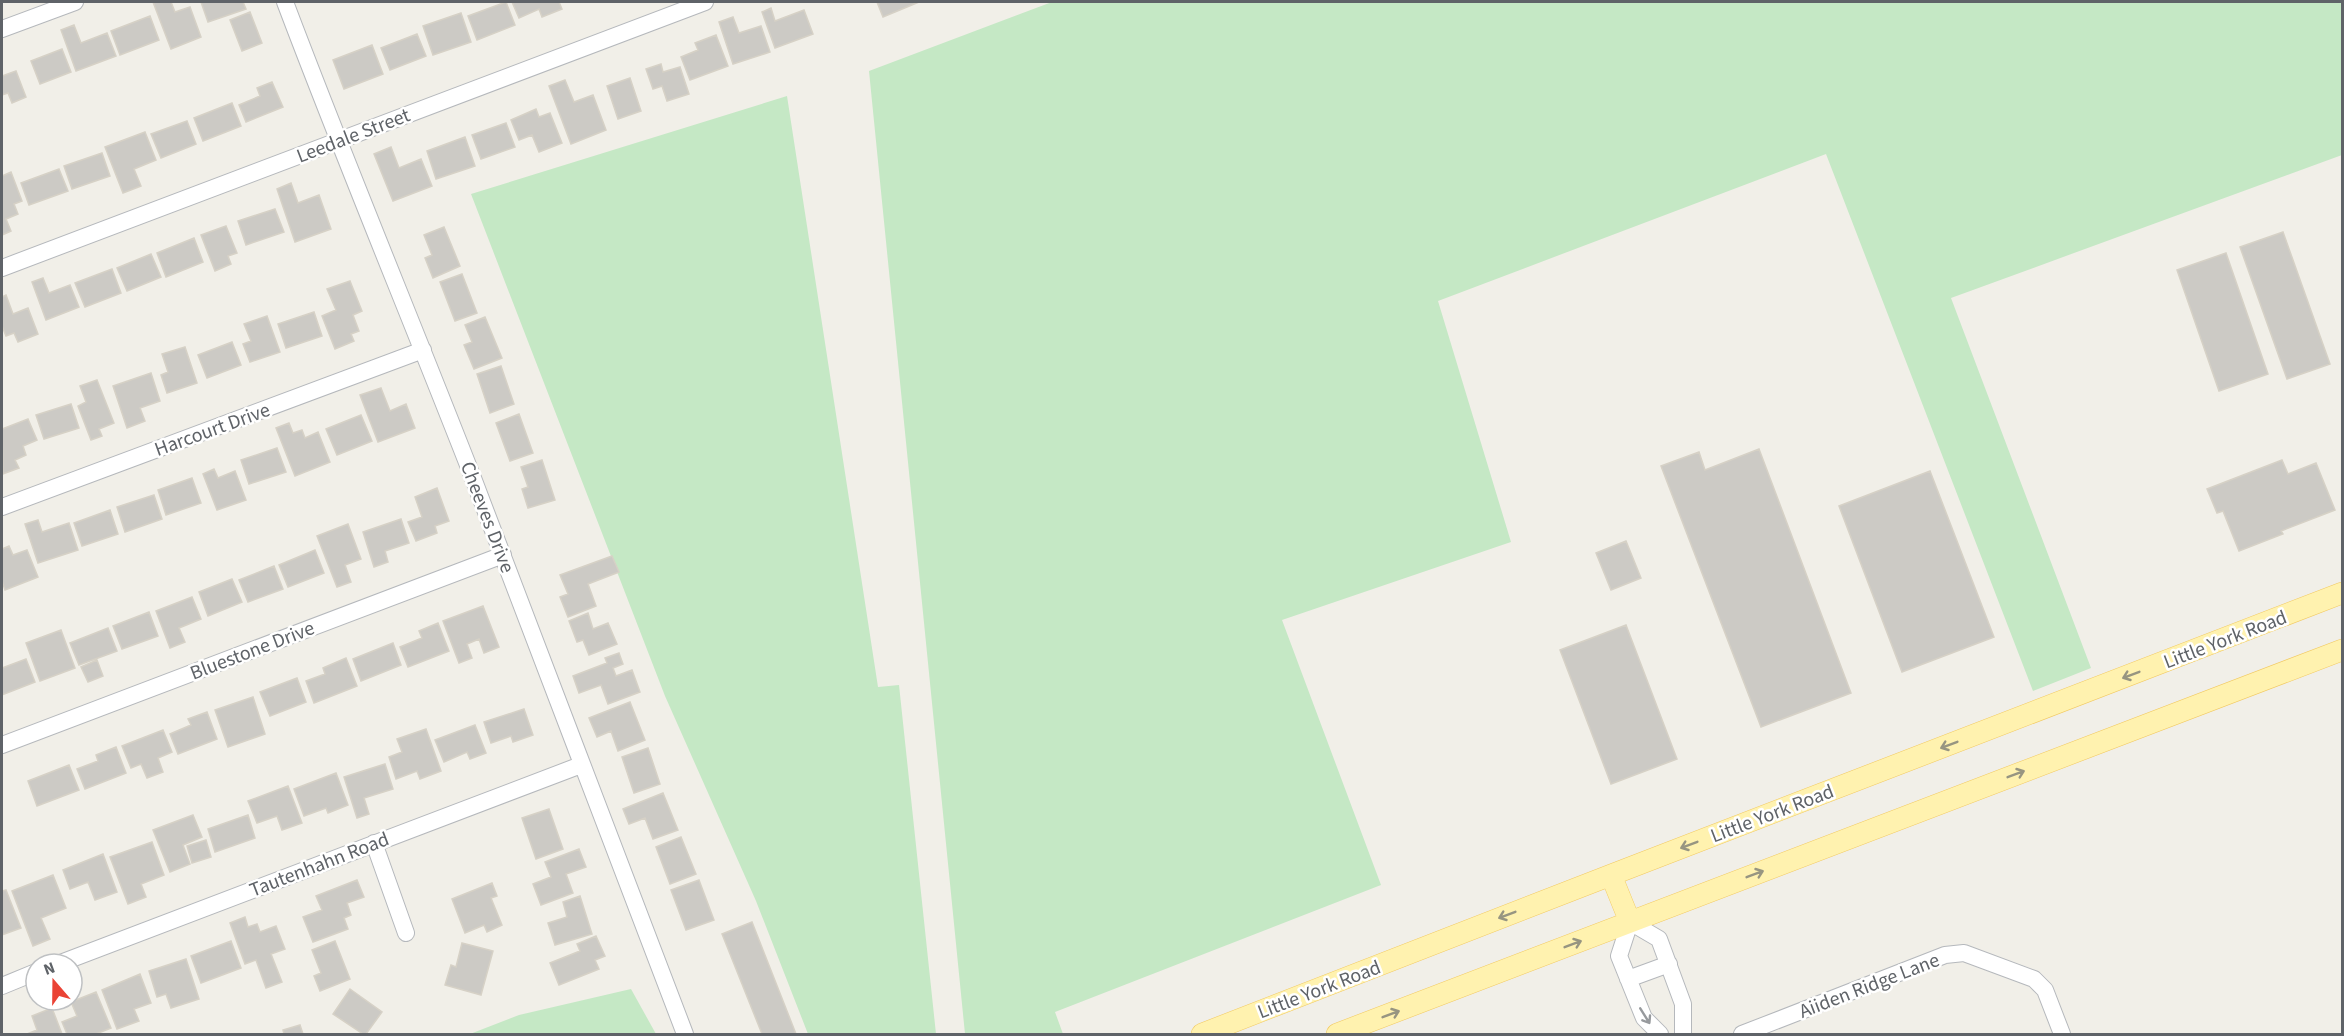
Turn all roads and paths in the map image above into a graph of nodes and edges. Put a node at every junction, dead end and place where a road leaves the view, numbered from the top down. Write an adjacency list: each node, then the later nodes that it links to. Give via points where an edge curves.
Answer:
1 (75, 2): 4 (street)
2 (285, 2): 5 (street, Cheeves Drive)
3 (705, 2): 5 (street, Leedale Street)
4 (2, 29)
5 (338, 142): 6 (street, Leedale Street); 7 (street, Cheeves Drive)
6 (2, 268)
7 (423, 350): 8 (street, Harcourt Drive); 9 (street, Cheeves Drive)
8 (2, 507)
9 (503, 555): 12 (street, Bluestone Drive); 13 (street, Cheeves Drive)
10 (2343, 593): 15 (main road, Little York Road, one-way to 15)
11 (2343, 650): 16 (main road, one-way to 11)
12 (2, 745)
13 (581, 765): 14 (street, Tautenhahn Road); 23 (street, Cheeves Drive)
14 (374, 843): 17 (street); 18 (street, Tautenhahn Road)
15 (1611, 875): 16 (main road); 24 (main road, Little York Road, one-way to 24)
16 (1630, 922): 19 (street, via 1659,939); 21 (street, via 1619,956); 25 (main road, one-way to 16)
17 (406, 933)
18 (84, 954)
19 (1669, 964): 21 (street); 27 (street, via 1683,1004)
20 (24, 977): 22 (street)
21 (1628, 979): 26 (street, one-way to 26, via 1644,1018)
22 (2, 986)
23 (685, 1035)
24 (1202, 1035)
25 (1337, 1035)
26 (1660, 1035)
27 (1683, 1035)
28 (1742, 1035): 29 (street, Aiiden Ridge Lane, via 1946,955 1964,953 2034,979 2045,990)
29 (2062, 1035)

